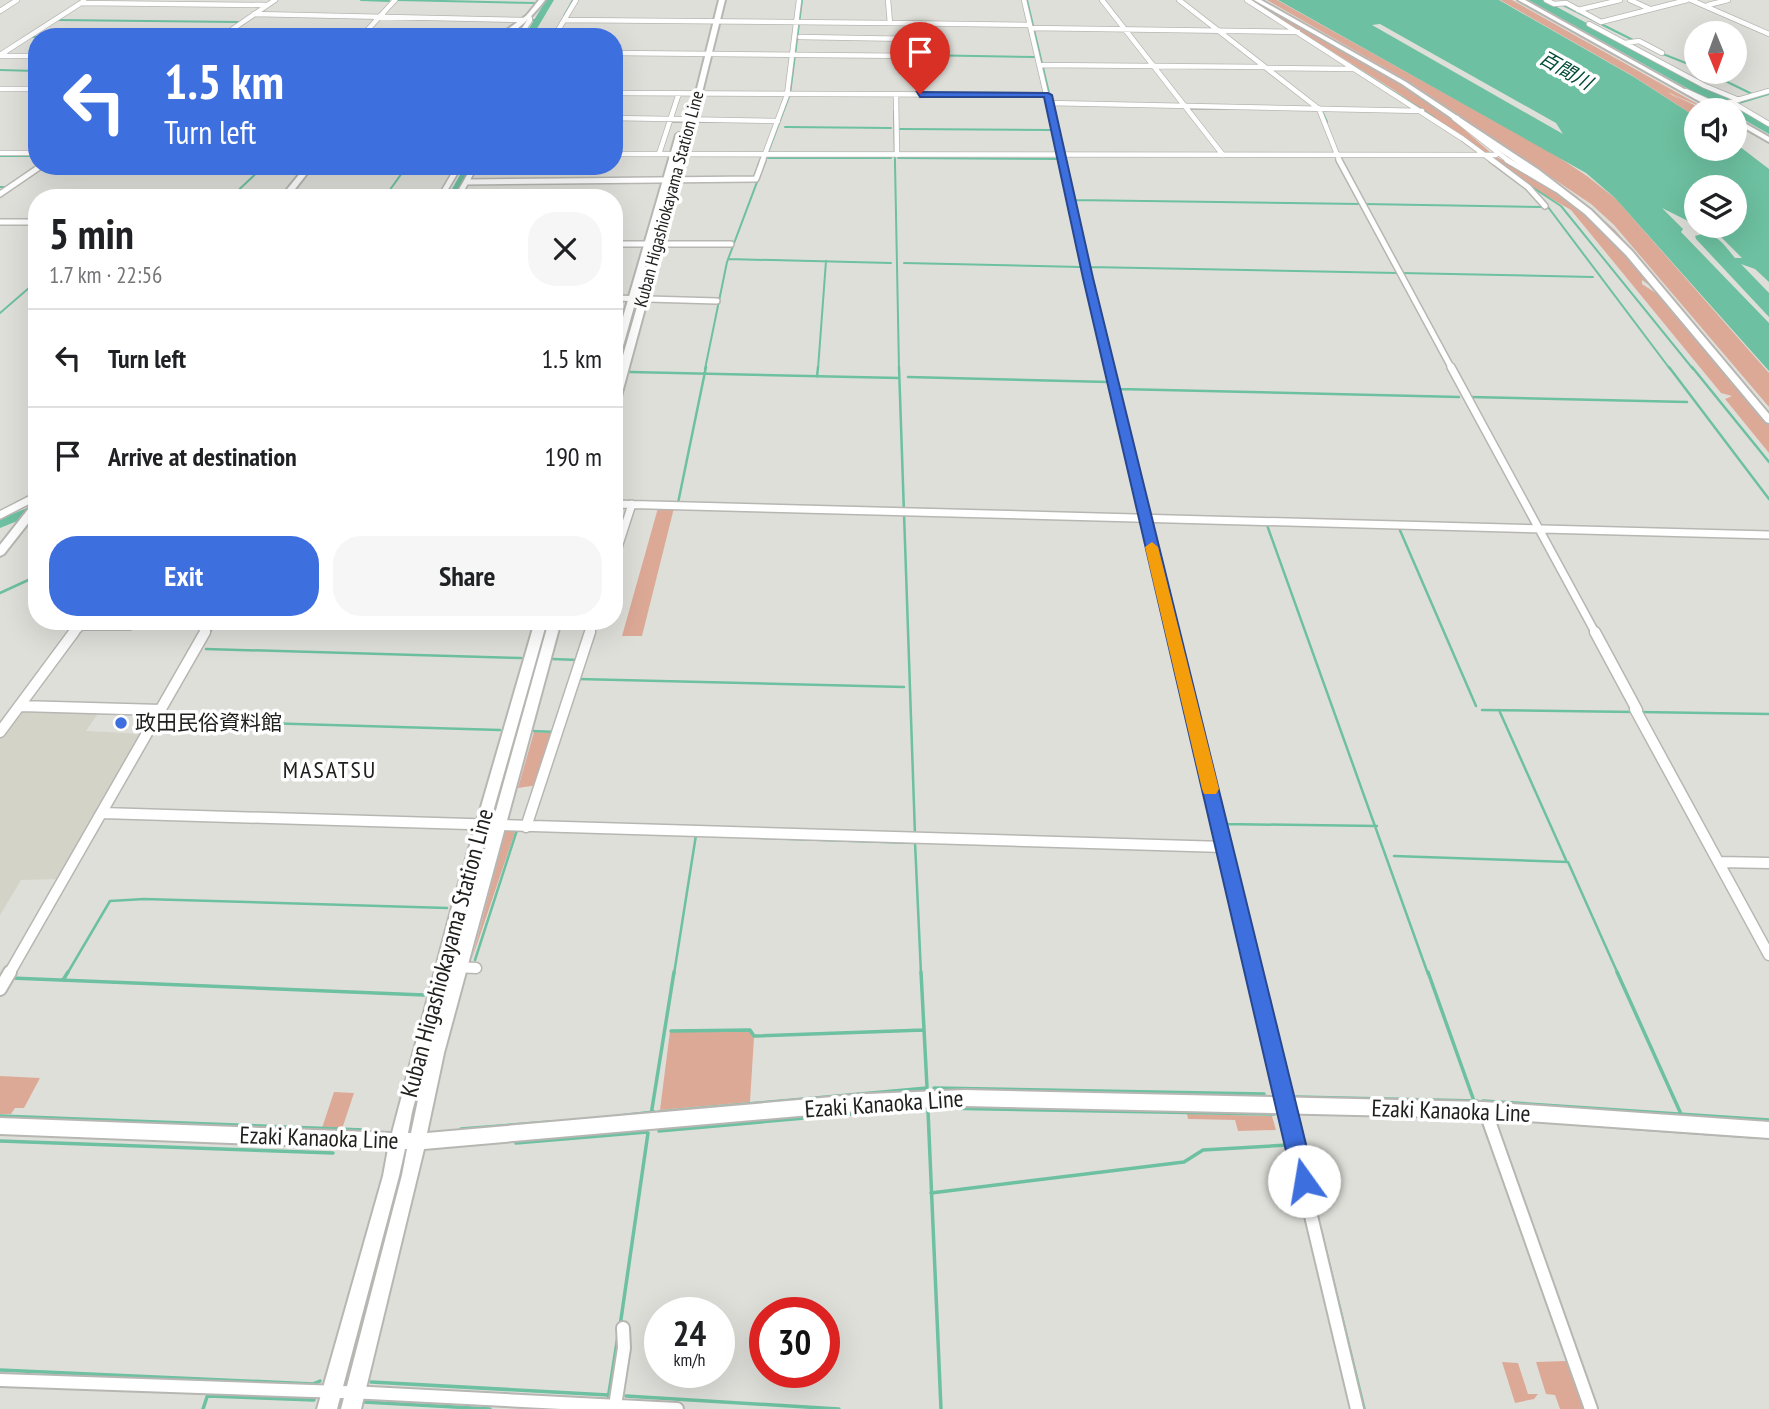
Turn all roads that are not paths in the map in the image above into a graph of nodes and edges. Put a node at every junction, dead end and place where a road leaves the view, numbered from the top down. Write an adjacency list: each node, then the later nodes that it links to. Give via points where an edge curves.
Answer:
1 (17, 0): 26 (street)
2 (275, 0): 22 (street)
3 (395, 0): 28 (street)
4 (542, 0): 29 (main road)
5 (576, 0): 30 (street)
6 (722, 0): 31 (main road, Kuban Higashiokayama Station Line)
7 (802, 0): 32 (street)
8 (888, 0): 33 (street)
9 (1027, 0): 43 (street)
10 (1102, 0): 44 (street)
11 (1179, 0): 45 (street)
12 (1247, 0): 46 (street)
13 (1257, 0): 83 (main road, via 1378,67)
14 (1521, 0): 74 (main road)
15 (1550, 0): 25 (street)
16 (1620, 0): 25 (street)
17 (1630, 0): 24 (street)
18 (1689, 0): 23 (street); 24 (street)
19 (1697, 0): 23 (street)
20 (1728, 0): 23 (street)
21 (83, 1): 22 (street); 36 (street)
22 (265, 5): 27 (street); 37 (street)
23 (1707, 6): 47 (street)
24 (1650, 9): 25 (street, via 1601,22)
25 (1578, 10)
26 (0, 11)
27 (254, 14): 28 (street); 38 (street)
28 (378, 17): 29 (street); 39 (street)
29 (526, 18): 40 (main road); 41 (street, via 530,20)
30 (564, 20): 31 (street); 42 (street)
31 (716, 22): 32 (street); 54 (main road, Kuban Higashiokayama Station Line)
32 (799, 23): 33 (street); 49 (street); 56 (street)
33 (889, 23): 34 (street)
34 (912, 24): 43 (street); 50 (street)
35 (1589, 24): 51 (street)
36 (42, 28)
37 (232, 28)
38 (233, 28)
39 (369, 28)
40 (512, 28)
41 (525, 28)
42 (559, 28)
43 (1033, 28): 44 (street); 59 (street)
44 (1126, 30): 45 (street); 60 (street)
45 (1220, 31): 46 (street); 61 (street)
46 (1298, 32): 62 (street)
47 (1769, 34)
48 (28, 37): 55 (street)
49 (800, 37): 50 (street); 56 (street)
50 (912, 39): 58 (street)
51 (1624, 43): 53 (street, via 1637,41); 75 (street)
52 (623, 53): 54 (street)
53 (1662, 53)
54 (707, 54): 56 (street); 63 (main road, Kuban Higashiokayama Station Line)
55 (0, 55): 57 (street)
56 (795, 55): 58 (street); 70 (street)
57 (28, 56)
58 (914, 56): 71 (street)
59 (1043, 65): 60 (street); 73 (street)
60 (1154, 67): 61 (street); 78 (street)
61 (1266, 67): 62 (street); 79 (street)
62 (1356, 69): 81 (street)
63 (701, 75): 69 (main road, Kuban Higashiokayama Station Line)
64 (0, 89): 65 (street)
65 (28, 89)
66 (1769, 91): 76 (street)
67 (623, 93): 68 (street)
68 (679, 93): 69 (street); 85 (street)
69 (695, 93): 70 (street); 84 (main road, Kuban Higashiokayama Station Line)
70 (790, 94): 72 (street); 86 (street); 95 (street)
71 (919, 94): 72 (street); 73 (street)
72 (895, 95): 96 (street)
73 (1048, 95): 77 (street)
74 (1700, 98)
75 (1728, 98)
76 (1747, 98)
77 (1051, 103): 78 (street); 97 (street)
78 (1185, 106): 79 (street); 98 (street)
79 (1321, 109): 81 (street); 99 (street)
80 (1747, 109): 87 (street)
81 (1422, 111): 100 (street)
82 (623, 118): 85 (street)
83 (1457, 118): 100 (street); 108 (main road)
84 (688, 119): 85 (street); 86 (street); 92 (main road, Kuban Higashiokayama Station Line)
85 (671, 120): 91 (street)
86 (778, 121): 95 (street)
87 (1769, 124)
88 (1747, 126): 89 (main road)
89 (1769, 139)
90 (623, 154): 91 (street)
91 (659, 154): 92 (street)
92 (678, 154): 95 (street); 104 (main road, Kuban Higashiokayama Station Line)
93 (0, 155): 94 (street)
94 (28, 155)
95 (768, 155): 96 (street); 104 (street, via 756,180)
96 (895, 155): 97 (street)
97 (1060, 155): 98 (street); 128 (street)
98 (1223, 155): 99 (street)
99 (1336, 155): 100 (street); 130 (street)
100 (1488, 155): 108 (street); 110 (street)
101 (28, 174): 109 (street)
102 (303, 175): 106 (main road)
103 (471, 175): 105 (street)
104 (671, 180): 105 (street); 114 (main road, Kuban Higashiokayama Station Line)
105 (468, 182): 107 (street)
106 (291, 189)
107 (463, 189)
108 (1564, 192): 122 (main road, via 1629,253)
109 (0, 194)
110 (1545, 206)
111 (0, 222): 112 (street)
112 (28, 222)
113 (623, 244): 114 (street)
114 (653, 244): 115 (street); 117 (main road, Kuban Higashiokayama Station Line); 118 (main road, Kuban Higashiokayama Station Line)
115 (731, 244)
116 (623, 298): 117 (street)
117 (633, 299): 118 (street); 120 (main road, Kuban Higashiokayama Station Line)
118 (643, 299): 119 (street); 121 (main road, Kuban Higashiokayama Station Line)
119 (717, 301)
120 (623, 333)
121 (623, 371)
122 (1769, 421)
123 (28, 502): 126 (street)
124 (623, 504): 125 (street)
125 (632, 504): 128 (street); 131 (street)
126 (0, 516)
127 (28, 516): 129 (main road)
128 (1144, 519): 130 (street); 146 (street)
129 (24, 521): 133 (main road)
130 (1539, 531): 132 (street); 147 (street)
131 (623, 532)
132 (1769, 535)
133 (0, 552)
134 (75, 630): 139 (street)
135 (206, 630): 140 (street)
136 (538, 630): 143 (main road, Kuban Higashiokayama Station Line)
137 (553, 630): 144 (main road, Kuban Higashiokayama Station Line)
138 (591, 630): 145 (street)
139 (20, 706): 140 (street); 141 (street)
140 (161, 710): 142 (street)
141 (0, 732)
142 (105, 813): 143 (street); 152 (street)
143 (482, 825): 144 (street); 150 (main road, Kuban Higashiokayama Station Line)
144 (499, 826): 145 (street); 151 (main road, Kuban Higashiokayama Station Line)
145 (528, 827): 146 (street)
146 (1224, 847): 153 (street)
147 (1719, 862): 148 (street); 149 (street)
148 (1769, 863)
149 (1769, 955)
150 (443, 967): 151 (street); 157 (main road, Kuban Higashiokayama Station Line)
151 (468, 967): 158 (main road, Kuban Higashiokayama Station Line, via 433,1065)
152 (2, 983)
153 (1286, 1105): 154 (main road, Ezaki Kanaoka Line); 158 (main road, Ezaki Kanaoka Line, via 932,1098); 167 (street)
154 (1485, 1110): 156 (main road, Ezaki Kanaoka Line); 168 (street)
155 (0, 1126): 157 (main road, Ezaki Kanaoka Line)
156 (1769, 1130)
157 (398, 1141): 158 (main road, Ezaki Kanaoka Line); 161 (main road, Kuban Higashiokayama Station Line)
158 (416, 1141): 162 (main road, Kuban Higashiokayama Station Line)
159 (623, 1328): 163 (street, via 624,1348)
160 (0, 1380): 161 (street)
161 (331, 1393): 162 (street); 164 (main road, Kuban Higashiokayama Station Line)
162 (355, 1393): 163 (street); 165 (main road, Kuban Higashiokayama Station Line)
163 (613, 1407): 166 (street)
164 (327, 1409)
165 (351, 1409)
166 (677, 1409)
167 (1357, 1409)
168 (1591, 1409)

